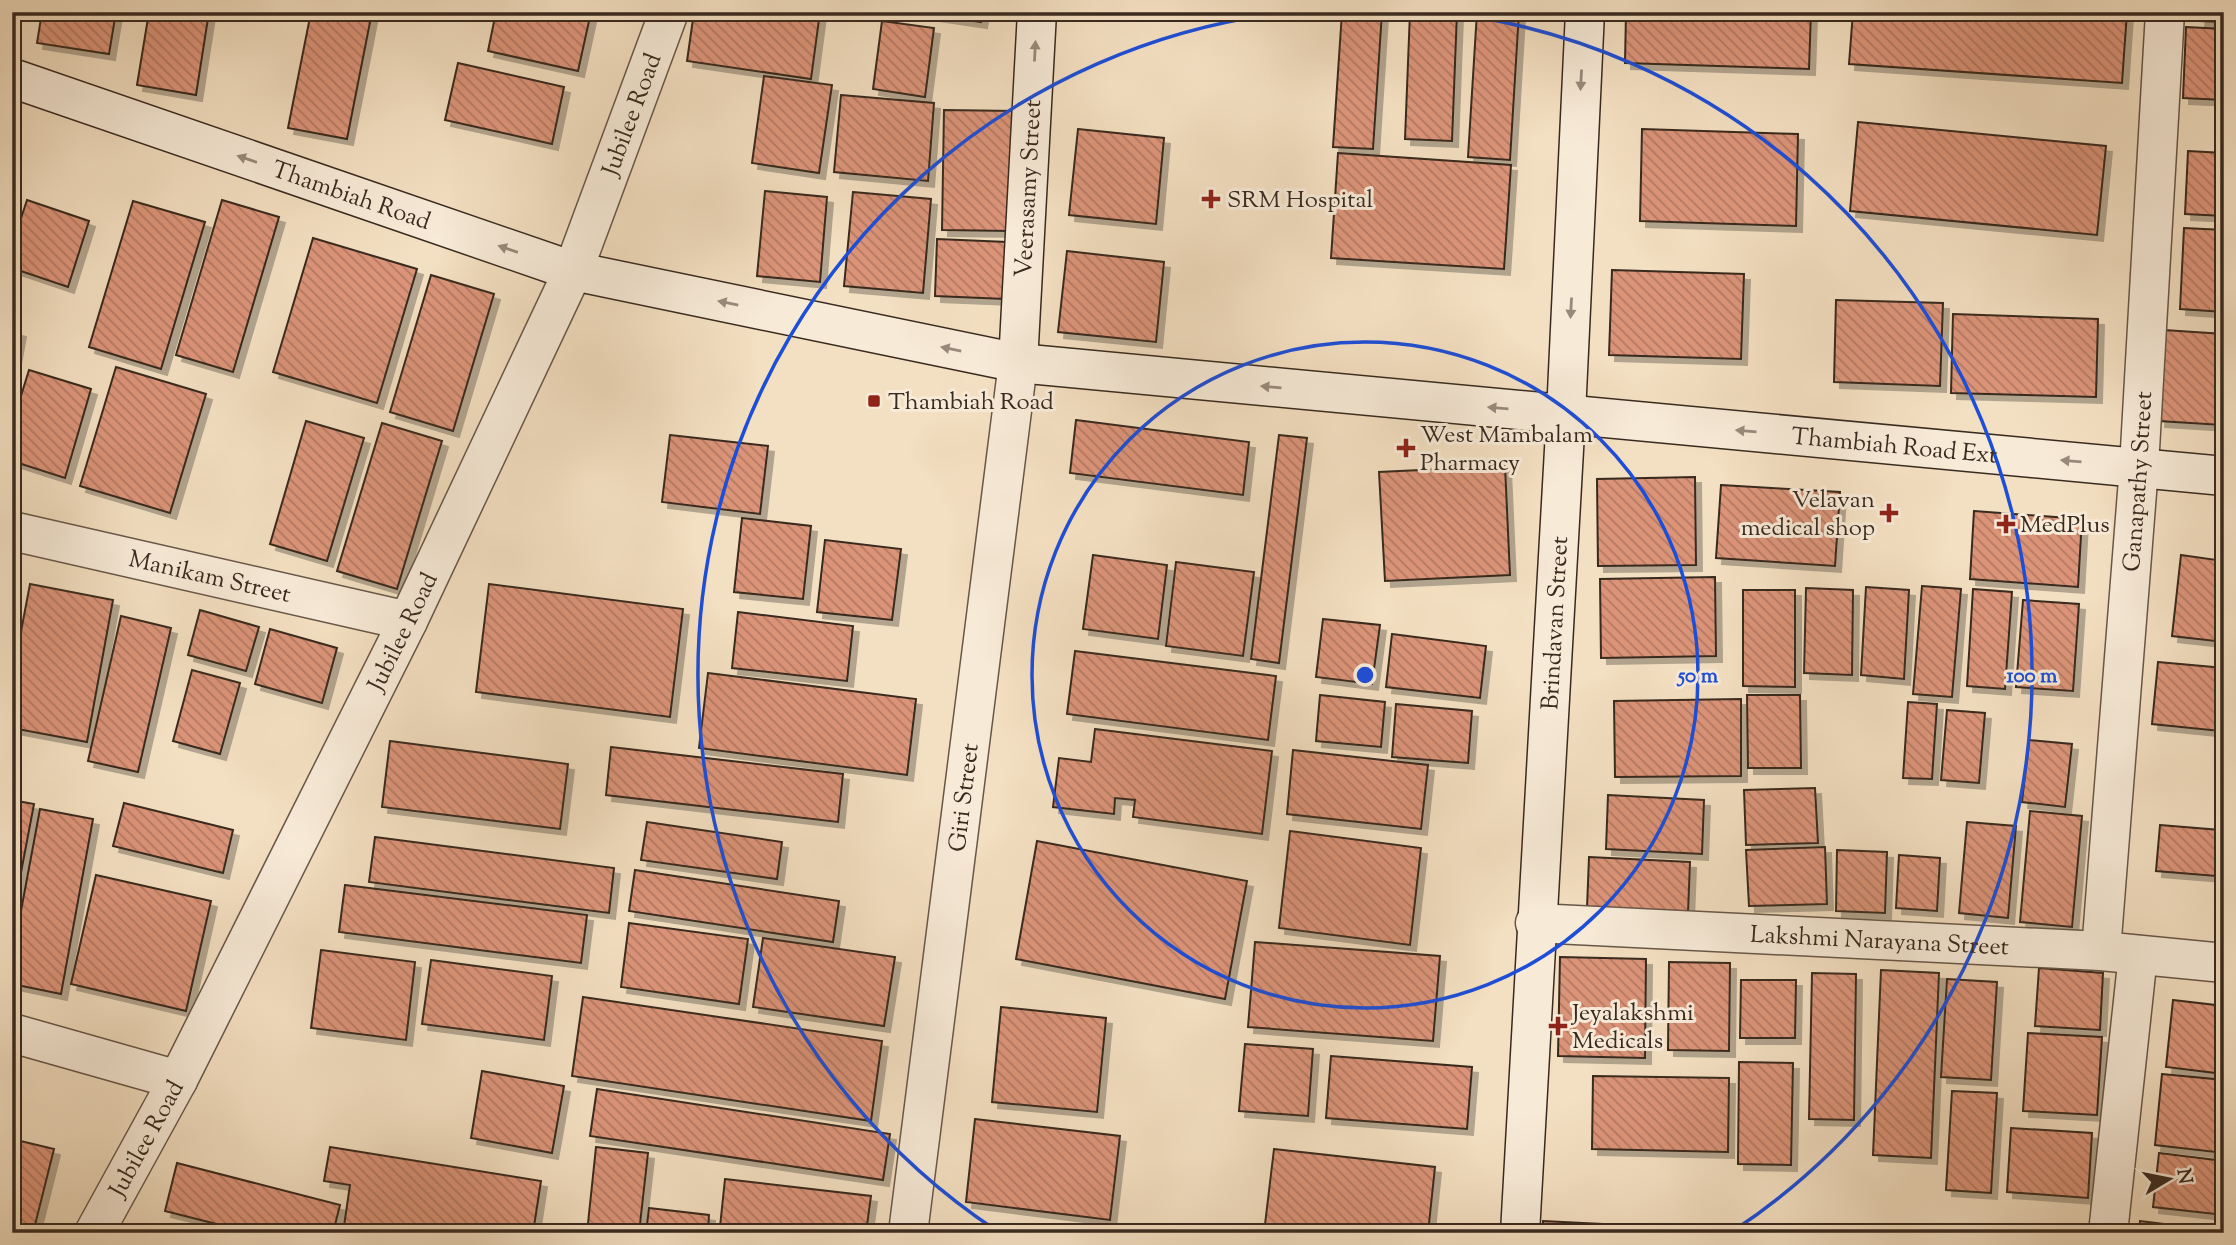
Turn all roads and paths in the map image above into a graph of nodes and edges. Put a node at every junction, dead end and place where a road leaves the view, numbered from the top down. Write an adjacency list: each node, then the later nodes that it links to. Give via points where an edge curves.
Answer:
1 (669, 12): 6 (street, Jubilee Road)
2 (1037, 12): 7 (street, Veerasamy Street, one-way to 2)
3 (1585, 12): 8 (street, Brindavan Street, one-way to 8)
4 (2165, 12): 9 (street, Ganapathy Street)
5 (12, 78): 6 (street, Thambiah Road, one-way to 5)
6 (573, 271): 7 (street, Thambiah Road, one-way to 6); 12 (street, Jubilee Road)
7 (1018, 363): 8 (street, Thambiah Road, one-way to 7); 19 (street, Giri Street)
8 (1566, 414): 9 (street, Thambiah Road Ext, one-way to 8); 13 (street, Brindavan Street)
9 (2138, 467): 10 (street, Thambiah Road Ext); 14 (street, Ganapathy Street)
10 (2224, 476)
11 (12, 531): 12 (street, Manikam Street)
12 (408, 621): 17 (street, Jubilee Road)
13 (1535, 923): 14 (street, Lakshmi Narayana Street); 20 (street, Brindavan Street)
14 (2119, 953): 15 (street, Lakshmi Narayana Street); 21 (street, Ganapathy Street)
15 (2224, 963)
16 (12, 1033): 17 (street)
17 (178, 1080): 18 (street, Jubilee Road)
18 (94, 1233)
19 (908, 1233)
20 (1520, 1233)
21 (2108, 1233)

